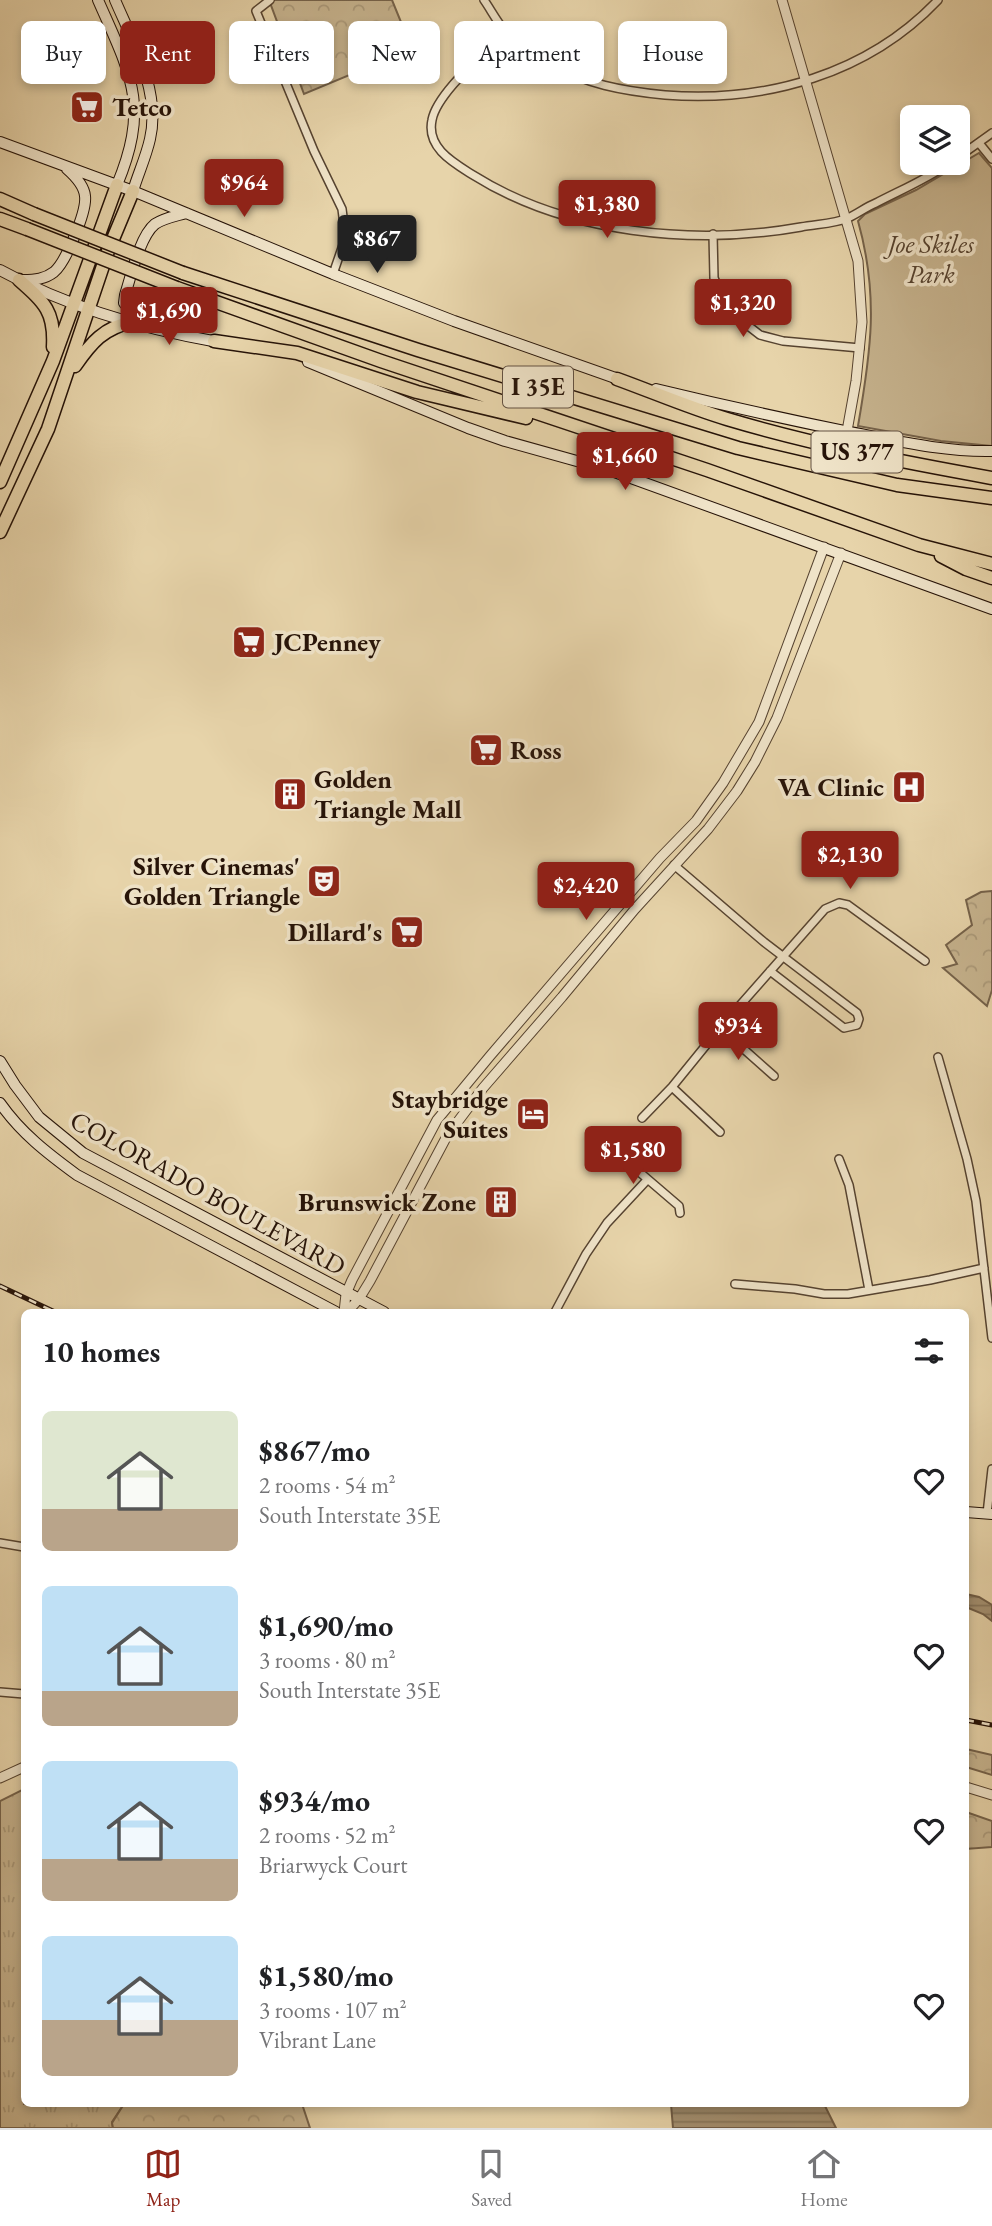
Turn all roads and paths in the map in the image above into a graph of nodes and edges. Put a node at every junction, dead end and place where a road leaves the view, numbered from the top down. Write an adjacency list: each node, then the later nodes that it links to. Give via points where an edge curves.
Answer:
1 (98, 0): 18 (main road, via 131,79 135,103 129,156)
2 (115, 0): 19 (main road, via 140,59 152,114 150,138)
3 (270, 0): 26 (street, via 256,11 342,209 345,233)
4 (484, 0): 7 (street)
5 (782, 0): 8 (street)
6 (938, 0): 8 (street, via 920,19 870,54)
7 (498, 21)
8 (807, 81): 10 (street, via 713,97 635,92); 23 (street)
9 (455, 84): 24 (street, via 441,98 432,118 433,140 452,162 496,190 619,228)
10 (595, 84)
11 (992, 133): 13 (street)
12 (0, 142): 16 (main road)
13 (979, 144): 14 (street); 15 (street)
14 (970, 150)
15 (992, 159)
16 (66, 167): 18 (main road); 27 (main road, via 82,186 85,200 62,264 48,277)
17 (928, 175): 23 (street)
18 (117, 186): 19 (main road, US 377); 28 (highway)
19 (133, 191): 21 (main road, US 377); 29 (highway)
20 (0, 200): 42 (highway, I 35E, bridge, via 183,273 738,449 897,485)
21 (187, 213): 26 (main road, US 377); 31 (main road, via 154,225 145,237 125,295 124,303)
22 (0, 219): 38 (highway, I 35E, bridge, via 177,288)
23 (846, 219): 24 (street, via 769,232); 33 (street, via 861,287)
24 (713, 234): 33 (street, via 714,278 729,311 761,335)
25 (0, 270): 27 (main road)
26 (333, 274): 35 (main road, US 377)
27 (19, 280): 28 (main road); 34 (highway, via 40,299 52,319)
28 (74, 303): 29 (main road); 34 (highway)
29 (89, 309): 30 (main road); 36 (highway)
30 (133, 323): 31 (main road); 36 (highway, via 99,336)
31 (148, 327): 32 (main road)
32 (214, 341): 38 (highway, via 297,353 417,392); 45 (main road, via 314,364 505,442 609,470)
33 (860, 348): 37 (street)
34 (52, 361): 41 (highway)
35 (617, 379): 37 (main road); 40 (highway, US 377, via 724,418 802,440)
36 (65, 381): 43 (highway)
37 (847, 431): 39 (main road, via 941,449)
38 (601, 435): 44 (highway, I 35E)
39 (992, 451)
40 (992, 478)
41 (0, 482)
42 (992, 500)
43 (0, 532)
44 (919, 545): 47 (highway, I 35E); 48 (highway)
45 (824, 547): 46 (main road); 50 (street, via 766,705)
46 (841, 554): 49 (main road); 51 (street, via 777,718)
47 (992, 564)
48 (992, 579)
49 (992, 609)
50 (742, 754): 51 (street); 52 (street, via 696,821)
51 (755, 762): 53 (street, via 708,829)
52 (660, 859): 53 (street); 54 (street)
53 (674, 865): 55 (street); 56 (street)
54 (652, 869): 55 (street); 59 (street)
55 (663, 878): 60 (street)
56 (783, 957): 57 (street, via 825,909 839,903); 58 (street); 58 (street, via 857,1013 858,1025 844,1028)
57 (925, 961)
58 (770, 971): 61 (street)
59 (529, 1011): 60 (street); 72 (street, via 438,1120)
60 (541, 1021): 74 (street, via 447,1136)
61 (720, 1028): 64 (street); 65 (street)
62 (938, 1057): 76 (street, via 967,1159)
63 (0, 1061): 79 (main road, COLORADO BOULEVARD, via 39,1116 83,1153)
64 (774, 1076)
65 (672, 1087): 67 (street); 68 (street)
66 (0, 1102): 81 (main road, COLORADO BOULEVARD, via 38,1147 77,1175)
67 (642, 1118)
68 (719, 1132)
69 (609, 1146): 71 (street)
70 (839, 1159): 78 (street, via 849,1185)
71 (647, 1180): 75 (street, via 679,1206); 85 (street, via 607,1223)
72 (400, 1189): 73 (street); 74 (street)
73 (394, 1201): 74 (street); 79 (street)
74 (410, 1203): 80 (street)
75 (680, 1213)
76 (984, 1268): 78 (street); 86 (street)
77 (735, 1284): 78 (street, via 824,1294)
78 (869, 1290)
79 (346, 1294): 80 (main road, COLORADO BOULEVARD); 82 (street)
80 (359, 1299): 83 (street); 84 (main road, COLORADO BOULEVARD)
81 (330, 1309)
82 (345, 1309)
83 (348, 1309)
84 (378, 1309)
85 (557, 1309)
86 (992, 1338)
87 (992, 1469): 89 (street)
88 (969, 1512): 89 (main road)
89 (990, 1514)
90 (0, 1543): 91 (street)
91 (21, 1546)
92 (0, 1692): 93 (street)
93 (21, 1694)
94 (21, 1768): 95 (street)
95 (0, 1778)
96 (969, 1788): 97 (street)
97 (992, 1795)

